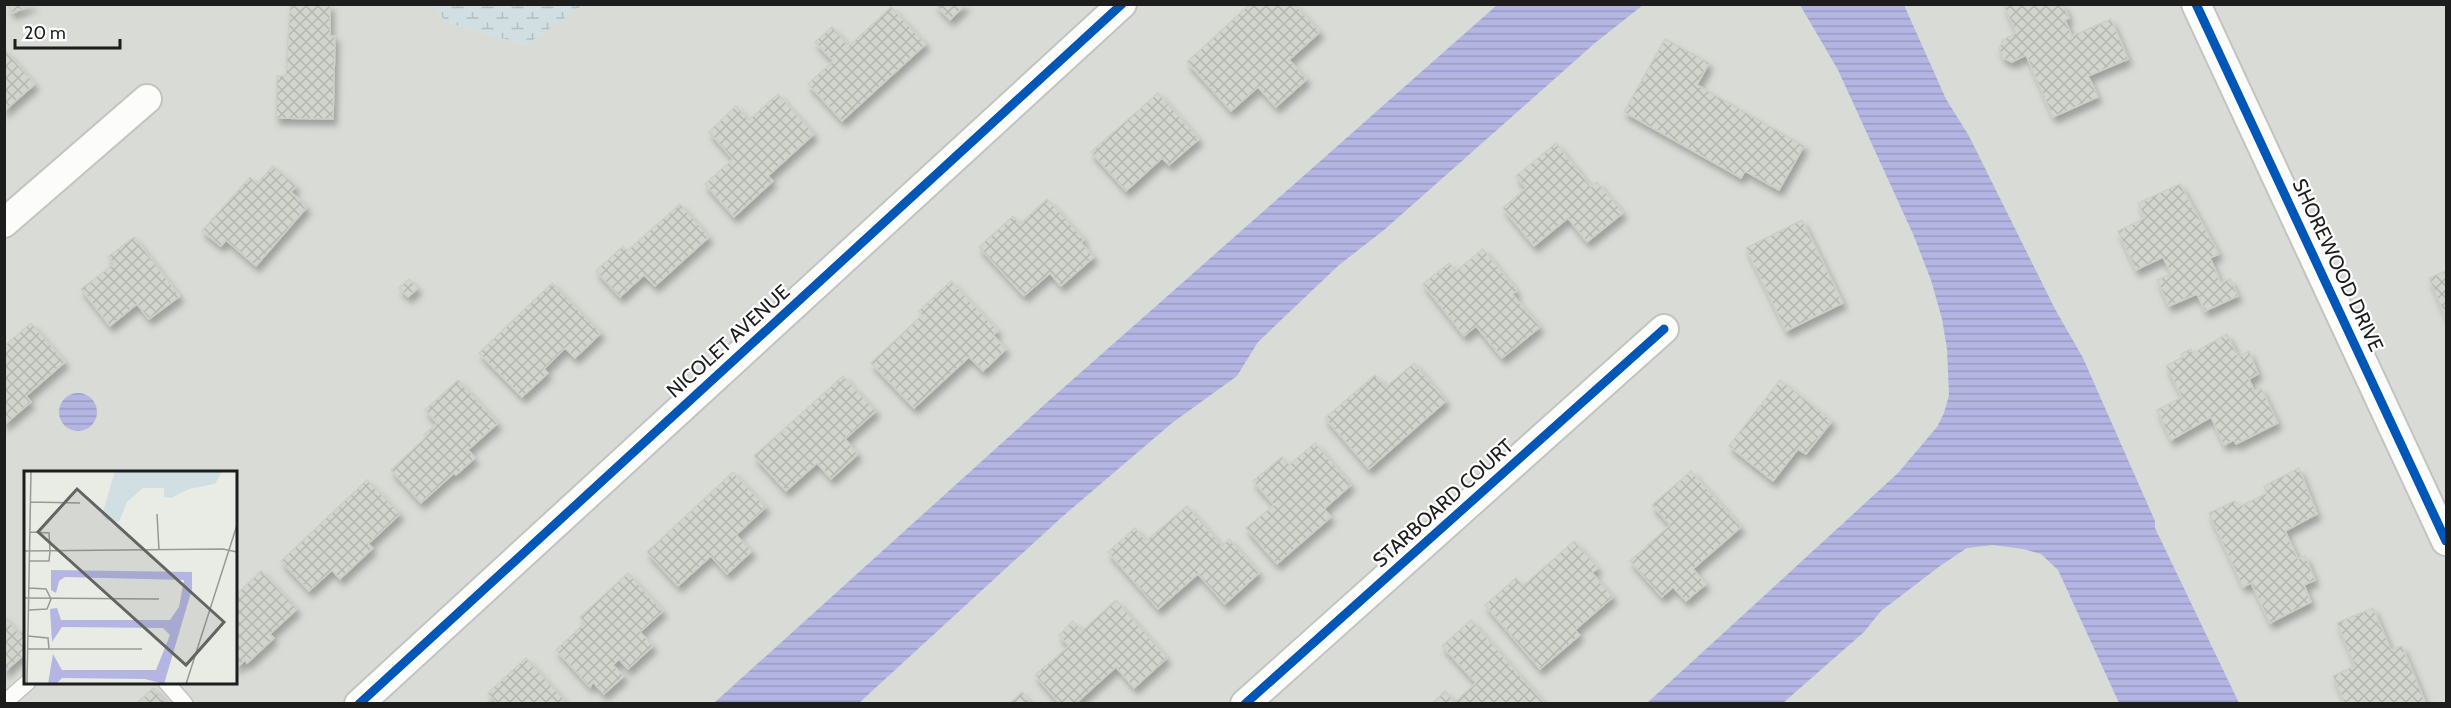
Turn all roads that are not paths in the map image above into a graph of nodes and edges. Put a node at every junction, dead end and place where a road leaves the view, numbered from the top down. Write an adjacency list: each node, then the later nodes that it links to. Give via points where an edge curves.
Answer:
1 (1122, 4): 11 (street, NICOLET AVENUE)
2 (2196, 4): 6 (street, SHOREWOOD DRIVE)
3 (147, 99): 4 (street)
4 (4, 223)
5 (1664, 329): 12 (street, STARBOARD COURT)
6 (2446, 541)
7 (26, 684): 9 (lane)
8 (168, 684): 10 (lane)
9 (4, 703)
10 (185, 704)
11 (359, 704)
12 (1245, 704)

